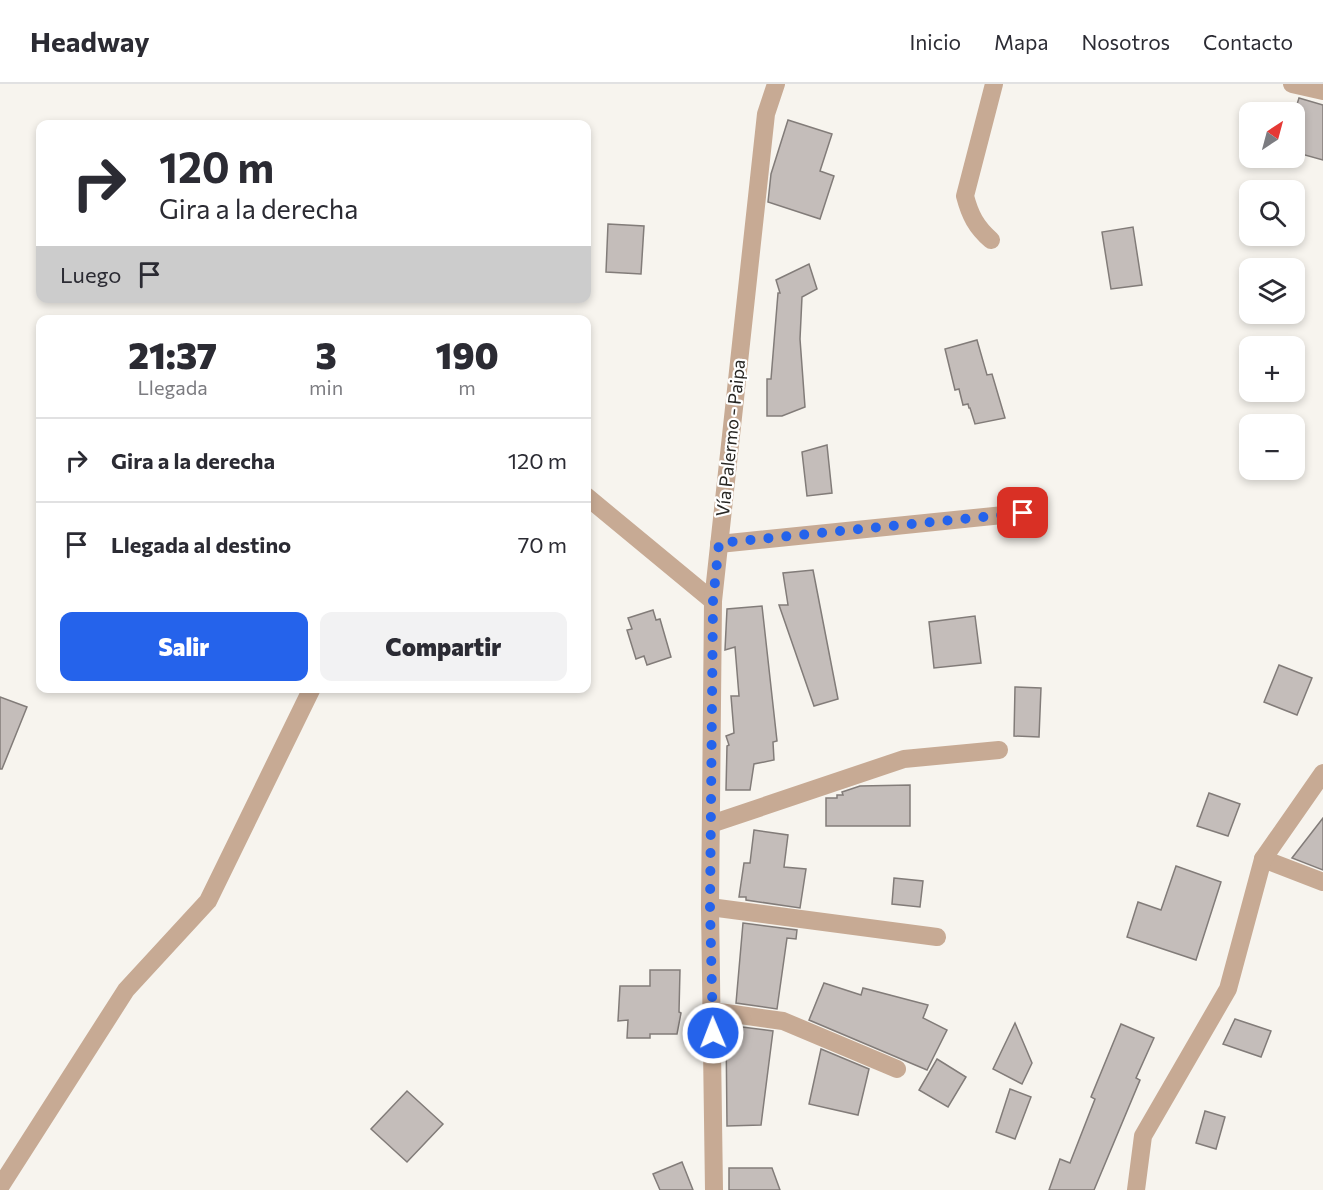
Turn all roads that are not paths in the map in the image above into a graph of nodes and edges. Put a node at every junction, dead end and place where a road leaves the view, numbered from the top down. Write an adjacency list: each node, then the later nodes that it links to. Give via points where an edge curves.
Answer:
1 (776, 84): 8 (street, Vía Palermo - Paipa, via 766,114)
2 (994, 84): 5 (street, via 965,196 977,228)
3 (1292, 84): 4 (street)
4 (1323, 92)
5 (991, 240)
6 (591, 500): 9 (street)
7 (1023, 513): 8 (street)
8 (719, 543): 9 (street, Vía Palermo - Paipa)
9 (713, 601): 13 (street, Vía Palermo - Paipa)
10 (310, 693): 20 (street, via 208,901 126,990)
11 (999, 750): 13 (street, via 904,759)
12 (1323, 772): 14 (street)
13 (711, 824): 16 (street, Vía Palermo - Paipa)
14 (1263, 859): 15 (street); 22 (street, via 1228,989 1143,1136)
15 (1323, 882)
16 (710, 907): 17 (street); 18 (street, Vía Palermo - Paipa)
17 (937, 937)
18 (712, 1011): 19 (street, via 783,1021); 21 (street, Vía Palermo - Paipa)
19 (897, 1070)
20 (0, 1186)
21 (714, 1190)
22 (1136, 1190)

